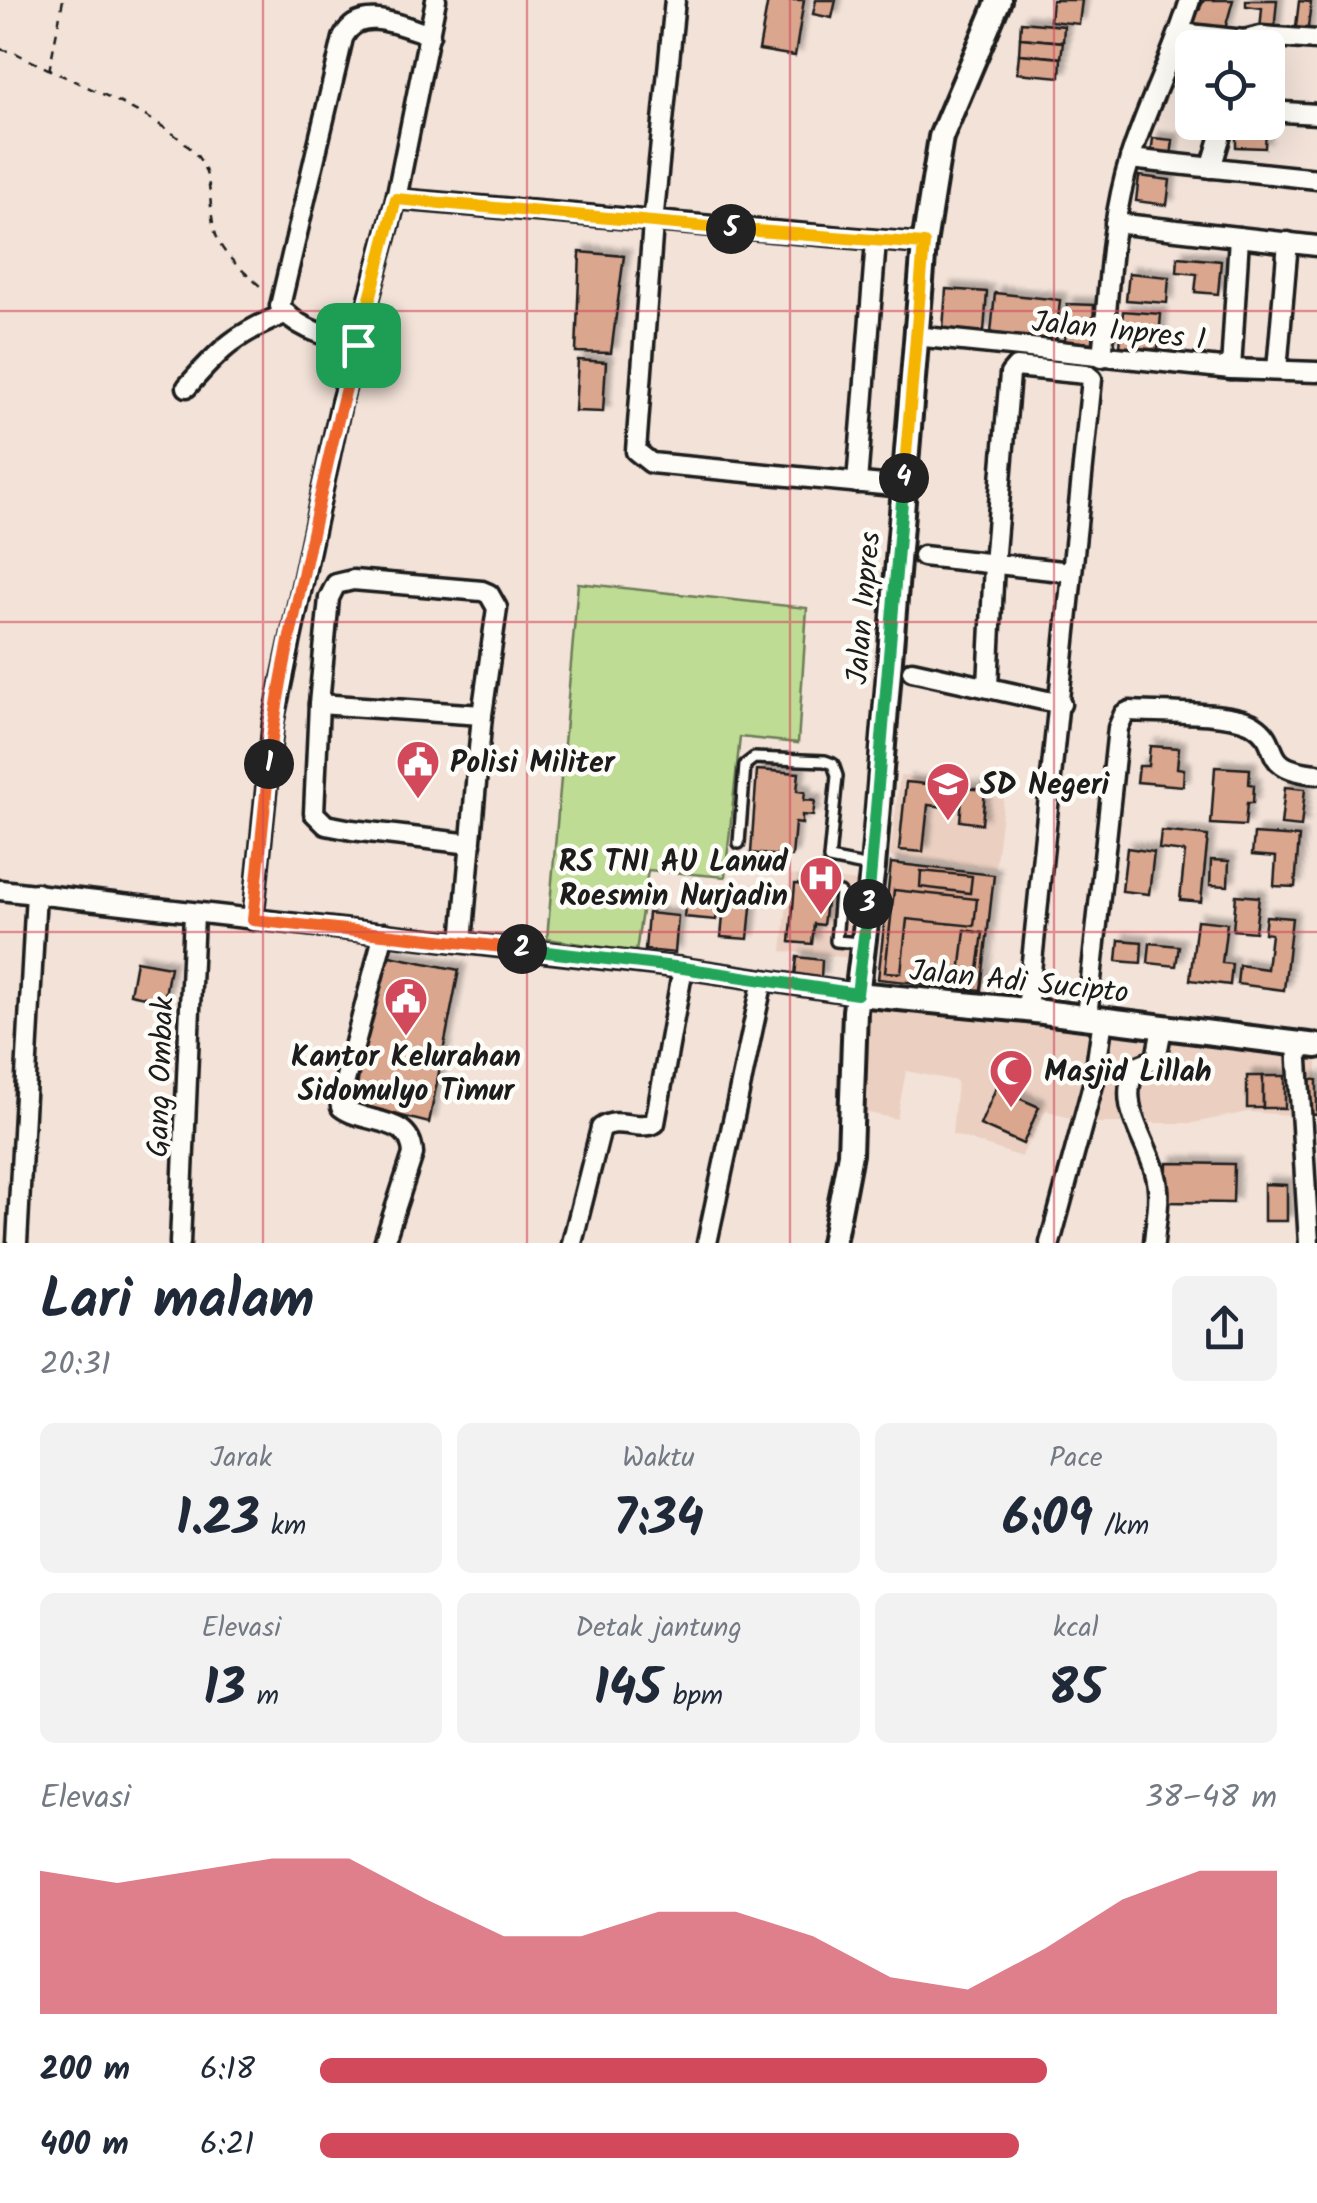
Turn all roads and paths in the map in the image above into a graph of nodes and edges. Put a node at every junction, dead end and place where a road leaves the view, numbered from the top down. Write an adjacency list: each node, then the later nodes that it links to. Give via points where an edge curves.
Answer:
1 (63, 0): 12 (path)
2 (436, 0): 7 (street)
3 (675, 0): 20 (street)
4 (999, 0): 25 (main road, Jalan Inpres, via 940,138)
5 (1190, 0): 6 (street)
6 (1182, 30)
7 (430, 35): 19 (street); 27 (street, via 385,21 349,26)
8 (1285, 38): 9 (street)
9 (1317, 40)
10 (0, 48): 12 (path)
11 (1175, 48): 16 (street)
12 (48, 71): 27 (path, via 132,110 187,145 209,181 222,248)
13 (1285, 112): 14 (street)
14 (1317, 114)
15 (1219, 140): 17 (street)
16 (1130, 158): 17 (street); 21 (street)
17 (1210, 168): 18 (street)
18 (1317, 178)
19 (396, 199): 20 (street); 29 (street)
20 (653, 223): 23 (street); 35 (street, via 636,438 640,458)
21 (1116, 223): 22 (street); 30 (street)
22 (1239, 237): 24 (street); 31 (street)
23 (876, 241): 25 (street); 35 (street)
24 (1288, 242): 26 (street); 32 (street)
25 (924, 244): 28 (main road, Jalan Inpres)
26 (1317, 246)
27 (283, 310): 29 (street, via 311,330); 34 (street, via 223,346)
28 (915, 336): 30 (street, Jalan Inpres 1); 36 (main road, Jalan Inpres)
29 (358, 345): 53 (street, via 273,723)
30 (1102, 357): 31 (street, Jalan Inpres 1)
31 (1232, 369): 32 (street, Jalan Inpres 1)
32 (1277, 370): 33 (street, Jalan Inpres 1)
33 (1317, 372)
34 (187, 386)
35 (858, 484): 36 (street)
36 (904, 487): 48 (main road, Jalan Inpres)
37 (923, 556): 38 (street)
38 (994, 564): 39 (street); 39 (street, via 1010,374 1016,367 1086,374 1092,379 1090,414); 41 (street)
39 (1071, 572): 43 (street)
40 (912, 671): 41 (street)
41 (988, 686): 43 (street)
42 (319, 704): 44 (street); 44 (street, via 329,598 336,584 354,580 489,594 497,622); 46 (street, via 314,812 326,825)
43 (1061, 704): 60 (street)
44 (482, 715): 46 (street)
45 (1317, 774): 61 (street, via 1284,768 1258,727 1241,719 1124,714)
46 (471, 844): 55 (street)
47 (739, 844): 48 (lane, via 748,761 825,761 834,764 836,776 830,859)
48 (873, 867): 56 (main road, Jalan Inpres)
49 (0, 890): 50 (street, Jalan Adi Sucipto)
50 (36, 892): 52 (street, Jalan Adi Sucipto); 64 (street)
51 (840, 893): 56 (lane, via 836,941)
52 (194, 914): 53 (street, Jalan Adi Sucipto); 65 (street, Gang Ombak)
53 (253, 920): 54 (street, Jalan Adi Sucipto)
54 (384, 933): 55 (street, Jalan Adi Sucipto); 66 (street, via 340,1100 350,1113 400,1127 413,1144)
55 (462, 942): 57 (street, Jalan Adi Sucipto)
56 (863, 944): 59 (main road, Jalan Inpres)
57 (683, 968): 58 (street, Jalan Adi Sucipto); 67 (street, via 655,1123 601,1128)
58 (763, 980): 59 (street, Jalan Adi Sucipto); 68 (street)
59 (857, 994): 60 (main road, Jalan Adi Sucipto); 69 (main road, Jalan Inpres, via 850,1154)
60 (1027, 1010): 61 (main road, Jalan Adi Sucipto)
61 (1095, 1018): 62 (main road, Jalan Adi Sucipto); 70 (street, via 1094,1081)
62 (1162, 1028): 63 (main road, Jalan Adi Sucipto); 71 (street, via 1156,1059 1134,1070 1131,1095 1132,1118 1159,1190)
63 (1307, 1045): 72 (street)
64 (17, 1243)
65 (180, 1243)
66 (384, 1243)
67 (572, 1243)
68 (707, 1243)
69 (832, 1243)
70 (1050, 1243)
71 (1154, 1243)
72 (1309, 1243)

